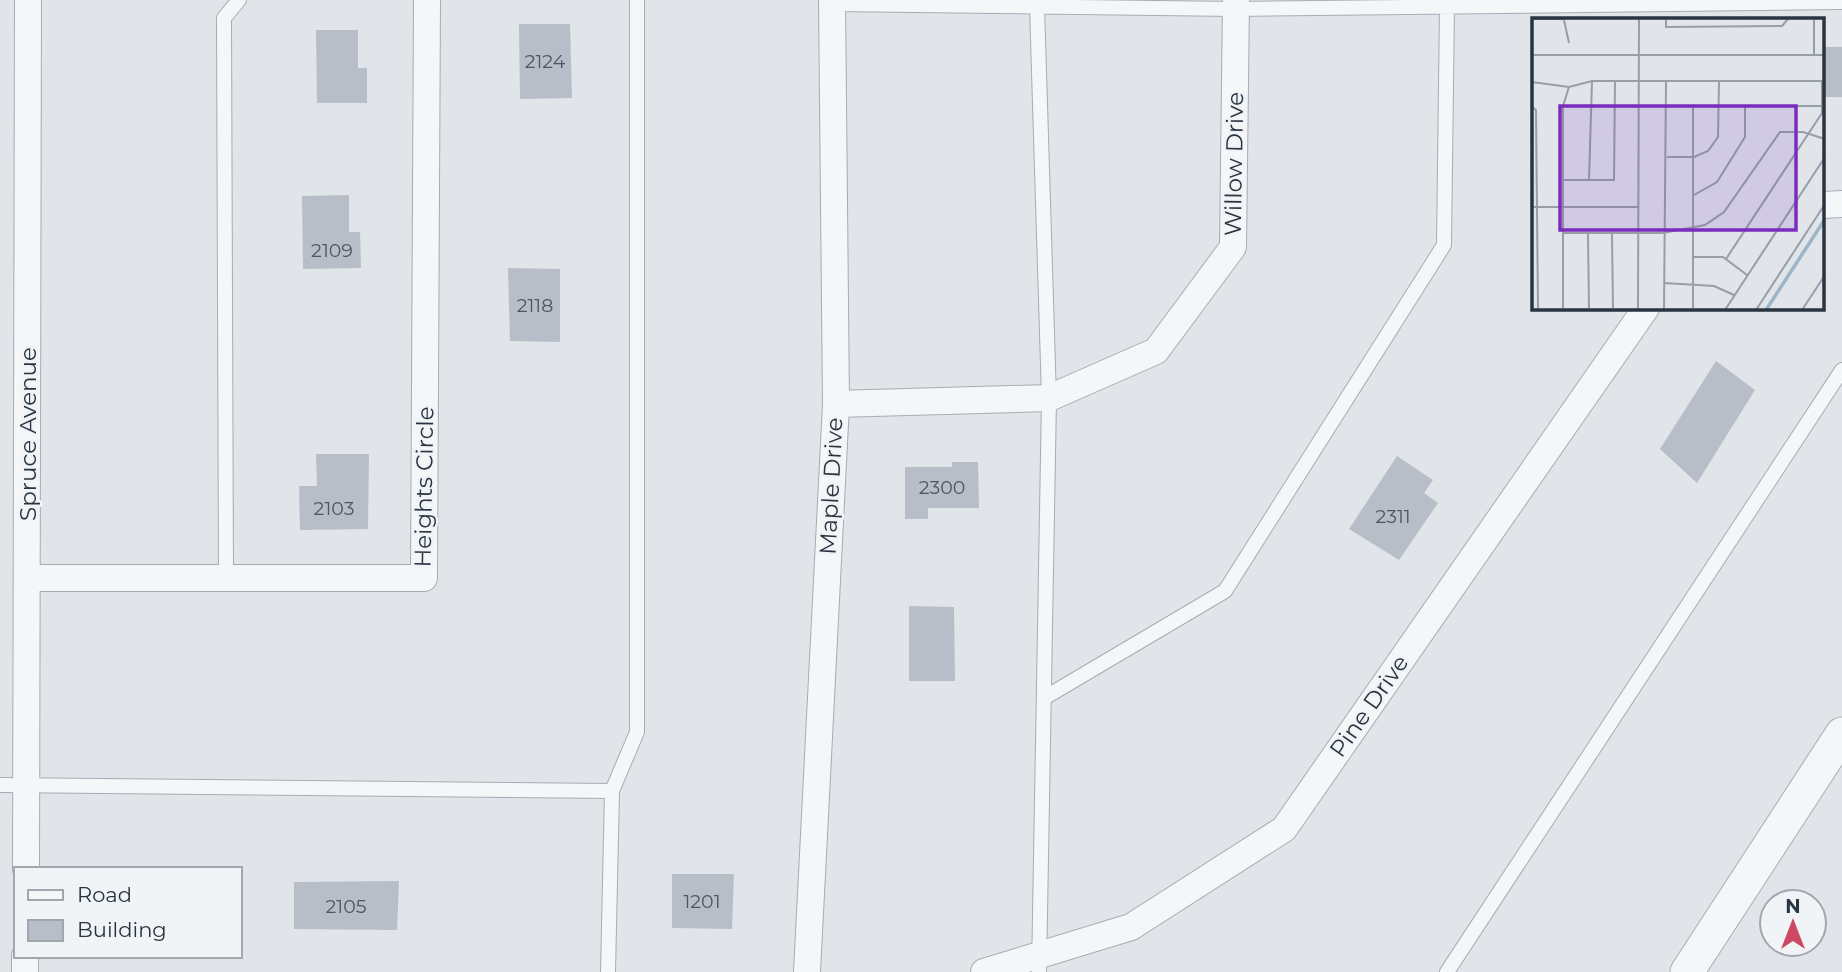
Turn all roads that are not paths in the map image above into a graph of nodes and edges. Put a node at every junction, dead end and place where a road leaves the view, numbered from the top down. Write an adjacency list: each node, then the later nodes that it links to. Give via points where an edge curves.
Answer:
1 (28, 0): 14 (street, Spruce Avenue)
2 (239, 0): 15 (lane, via 224,18)
3 (427, 0): 15 (street, Heights Circle, via 424,578)
4 (637, 0): 20 (lane, via 637,732)
5 (832, 2): 8 (lane); 13 (street, Maple Drive)
6 (1842, 2): 9 (lane)
7 (1236, 4): 8 (lane); 9 (lane); 12 (street, Willow Drive, via 1233,247 1156,351)
8 (1037, 6): 12 (lane)
9 (1447, 6): 16 (lane, via 1444,245 1225,591)
10 (1645, 310): 22 (street, Pine Drive, via 1284,829 1131,927)
11 (1842, 370): 26 (lane)
12 (1049, 397): 13 (street, Willow Drive); 16 (lane)
13 (836, 404): 24 (street, Maple Drive)
14 (28, 578): 15 (street, Heights Circle); 19 (street, Spruce Avenue)
15 (226, 578)
16 (1044, 698): 22 (lane)
17 (1842, 734): 27 (street)
18 (0, 785): 19 (lane)
19 (26, 785): 20 (lane); 21 (street, Spruce Avenue)
20 (612, 791): 23 (lane)
21 (26, 867)
22 (1039, 964): 25 (street, Pine Drive)
23 (608, 972)
24 (807, 972)
25 (984, 972)
26 (1447, 972)
27 (1687, 972)

